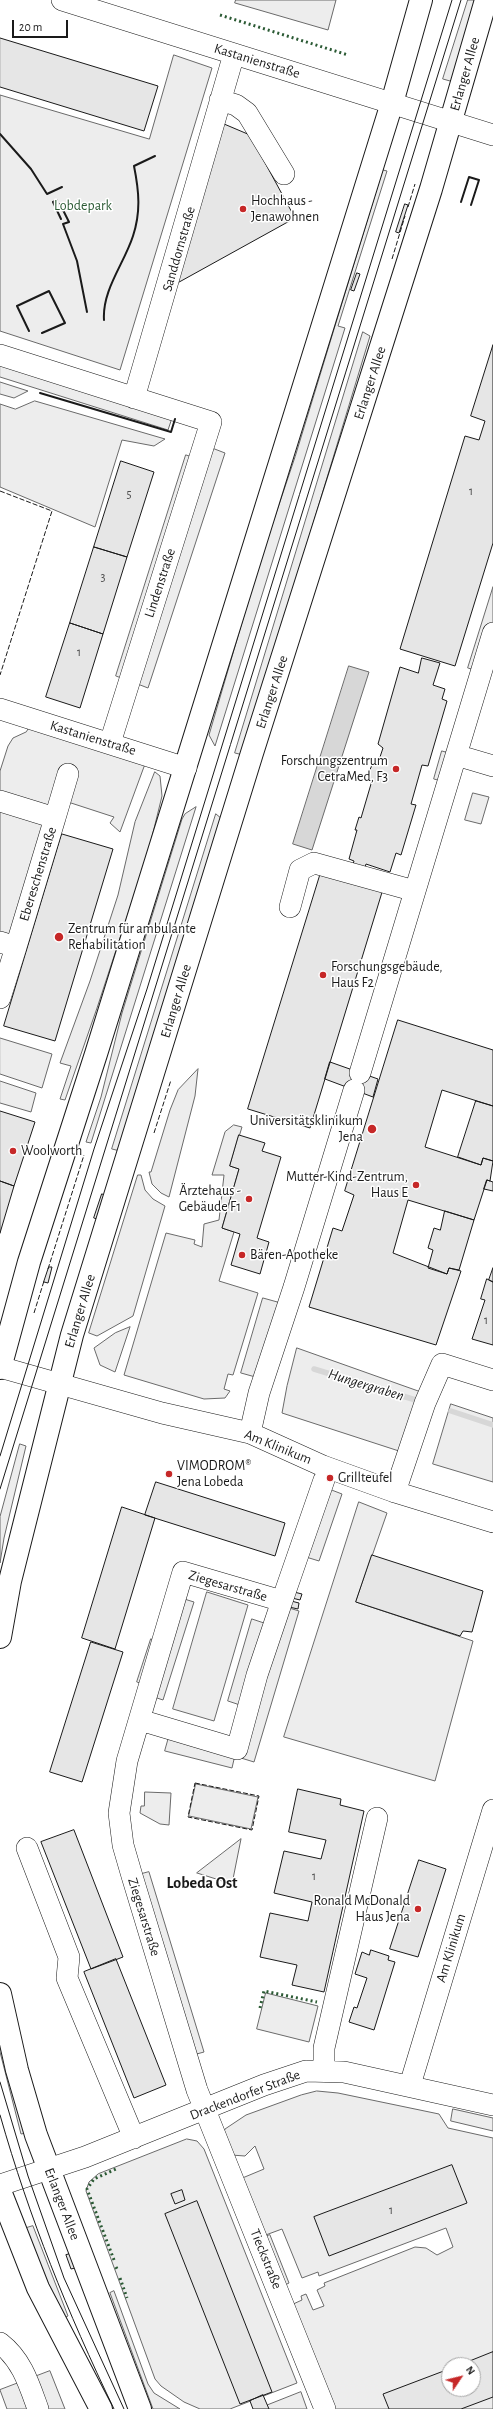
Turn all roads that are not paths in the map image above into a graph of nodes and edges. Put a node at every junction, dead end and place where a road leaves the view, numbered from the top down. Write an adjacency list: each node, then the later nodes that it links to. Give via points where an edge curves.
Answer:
1 (62, 0): 4 (street, Kastanienstraße)
2 (421, 0): 6 (main road)
3 (486, 0): 7 (main road, Erlanger Allee)
4 (234, 54): 5 (street, Sanddornstraße); 6 (street, Kastanienstraße)
5 (220, 100): 9 (street, via 247,112); 11 (street, Sanddornstraße, via 166,295)
6 (392, 103): 7 (street, Kastanienstraße); 17 (main road)
7 (452, 122): 8 (street, Kastanienstraße); 27 (main road, Erlanger Allee, via 252,753)
8 (493, 134)
9 (284, 174)
10 (0, 355): 11 (street)
11 (134, 398): 14 (street, Lindenstraße, via 211,422)
12 (491, 645): 15 (street)
13 (0, 710): 14 (street, Kastanienstraße)
14 (110, 743): 17 (street, Kastanienstraße)
15 (456, 755): 16 (street); 21 (street)
16 (493, 766)
17 (186, 768): 25 (main road, via 29,1262)
18 (68, 774): 20 (street)
19 (0, 801): 20 (street, Ebereschenstraße)
20 (55, 818): 23 (street, Ebereschenstraße)
21 (415, 891): 22 (street, via 314,863 300,870); 28 (street, via 259,1393)
22 (290, 907)
23 (8, 945): 24 (street, Ebereschenstraße)
24 (0, 998)
25 (0, 1368): 27 (street)
26 (493, 1380): 30 (street, via 442,1364 425,1403)
27 (59, 1384): 28 (street, Am Klinikum); 33 (main road, Erlanger Allee, via 10,1581)
28 (250, 1433): 30 (street, Am Klinikum, via 323,1466)
29 (324, 1480): 32 (street, Ziegesarstraße)
30 (395, 1492): 31 (street, Am Klinikum)
31 (493, 1522)
32 (282, 1601): 34 (street, Ziegesarstraße, via 257,1675 237,1749); 34 (street, Ziegesarstraße, via 183,1572)
33 (0, 1637)
34 (140, 1720): 42 (street, Ziegesarstraße, via 127,1761 119,1813 124,1845)
35 (493, 1810): 40 (street, Am Klinikum)
36 (377, 1818): 39 (street, via 324,2048)
37 (27, 1848): 43 (street, via 68,1957 67,1978)
38 (0, 1994): 44 (main road, Erlanger Allee, via 17,2070)
39 (324, 2070): 40 (street, Drackendorfer Straße); 42 (street, Drackendorfer Straße, via 289,2075)
40 (410, 2085): 41 (street, Drackendorfer Straße)
41 (493, 2106)
42 (204, 2110): 43 (street, Drackendorfer Straße); 51 (street, Tieckstraße)
43 (134, 2138): 44 (street, Drackendorfer Straße)
44 (48, 2169): 45 (street, Drackendorfer Straße); 50 (main road, Erlanger Allee)
45 (0, 2185)
46 (0, 2191): 49 (main road, via 38,2288)
47 (0, 2343): 48 (street, via 13,2353 26,2377)
48 (38, 2409)
49 (101, 2409)
50 (140, 2409)
51 (325, 2409)

